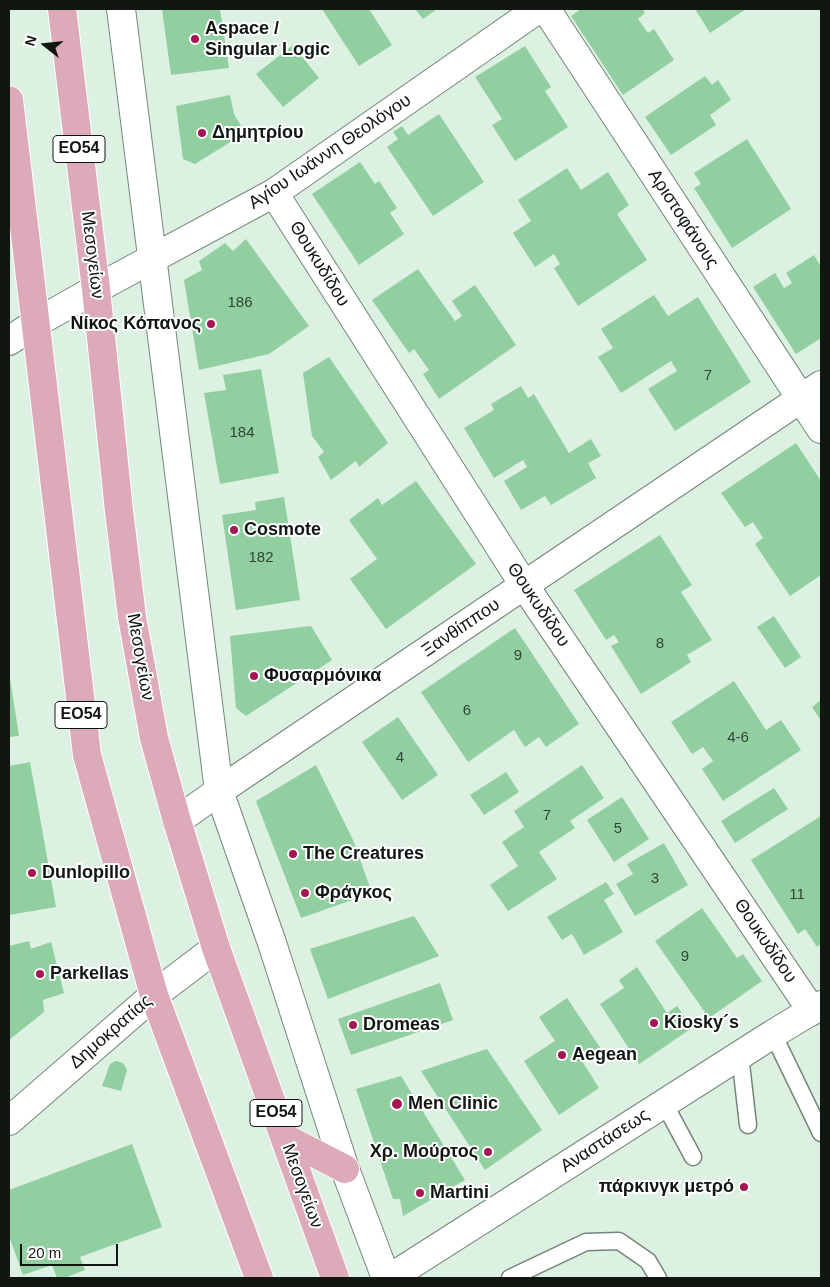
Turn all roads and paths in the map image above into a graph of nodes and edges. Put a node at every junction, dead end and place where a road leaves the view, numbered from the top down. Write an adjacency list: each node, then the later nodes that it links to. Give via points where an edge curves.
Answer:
1 (62, 9): 8 (main road, Μεσογείων / ΕΟ54)
2 (121, 9): 7 (street)
3 (538, 9): 6 (street, Αγίου Ιωάννη Θεολόγου)
4 (546, 9): 11 (street, Αριστοφάνους)
5 (9, 100): 9 (main road, ΕΟ54)
6 (274, 193): 7 (street, Αγίου Ιωάννη Θεολόγου); 13 (street, Θουκυδίδου)
7 (153, 259): 8 (street, Αγίου Ιωάννη Θεολόγου); 14 (street)
8 (96, 289): 9 (street, Αγίου Ιωάννη Θεολόγου); 15 (main road, Μεσογείων / ΕΟ54, via 132,617 154,738)
9 (34, 324): 10 (street, Αγίου Ιωάννη Θεολόγου); 17 (main road, ΕΟ54, via 87,755)
10 (9, 340)
11 (811, 392): 12 (street, Αριστοφάνους); 13 (street, Ξανθίππου)
12 (821, 429)
13 (524, 586): 14 (street, Ξανθίππου); 18 (street, Θουκυδίδου)
14 (219, 790): 15 (street, Ξανθίππου); 27 (street)
15 (177, 821): 16 (main road, Μεσογείων / ΕΟ54)
16 (216, 948): 17 (street, Δημοκρατίας); 25 (main road, Μεσογείων / ΕΟ54)
17 (154, 995): 22 (street, Δημοκρατίας); 28 (main road, ΕΟ54)
18 (818, 1011): 19 (street, Αναστάσεως)
19 (773, 1034): 20 (street, Αναστάσεως); 24 (lane)
20 (740, 1055): 21 (street, Αναστάσεως); 23 (lane)
21 (664, 1103): 26 (lane); 31 (street, Αναστάσεως)
22 (9, 1121)
23 (748, 1125)
24 (821, 1133)
25 (285, 1138): 27 (main road); 29 (main road, Μεσογείων / ΕΟ54)
26 (693, 1157)
27 (344, 1169): 30 (street)
28 (259, 1278)
29 (336, 1278)
30 (386, 1278)
31 (390, 1278)
32 (510, 1278): 33 (lane, via 586,1242 619,1241 648,1261)
33 (658, 1278)

